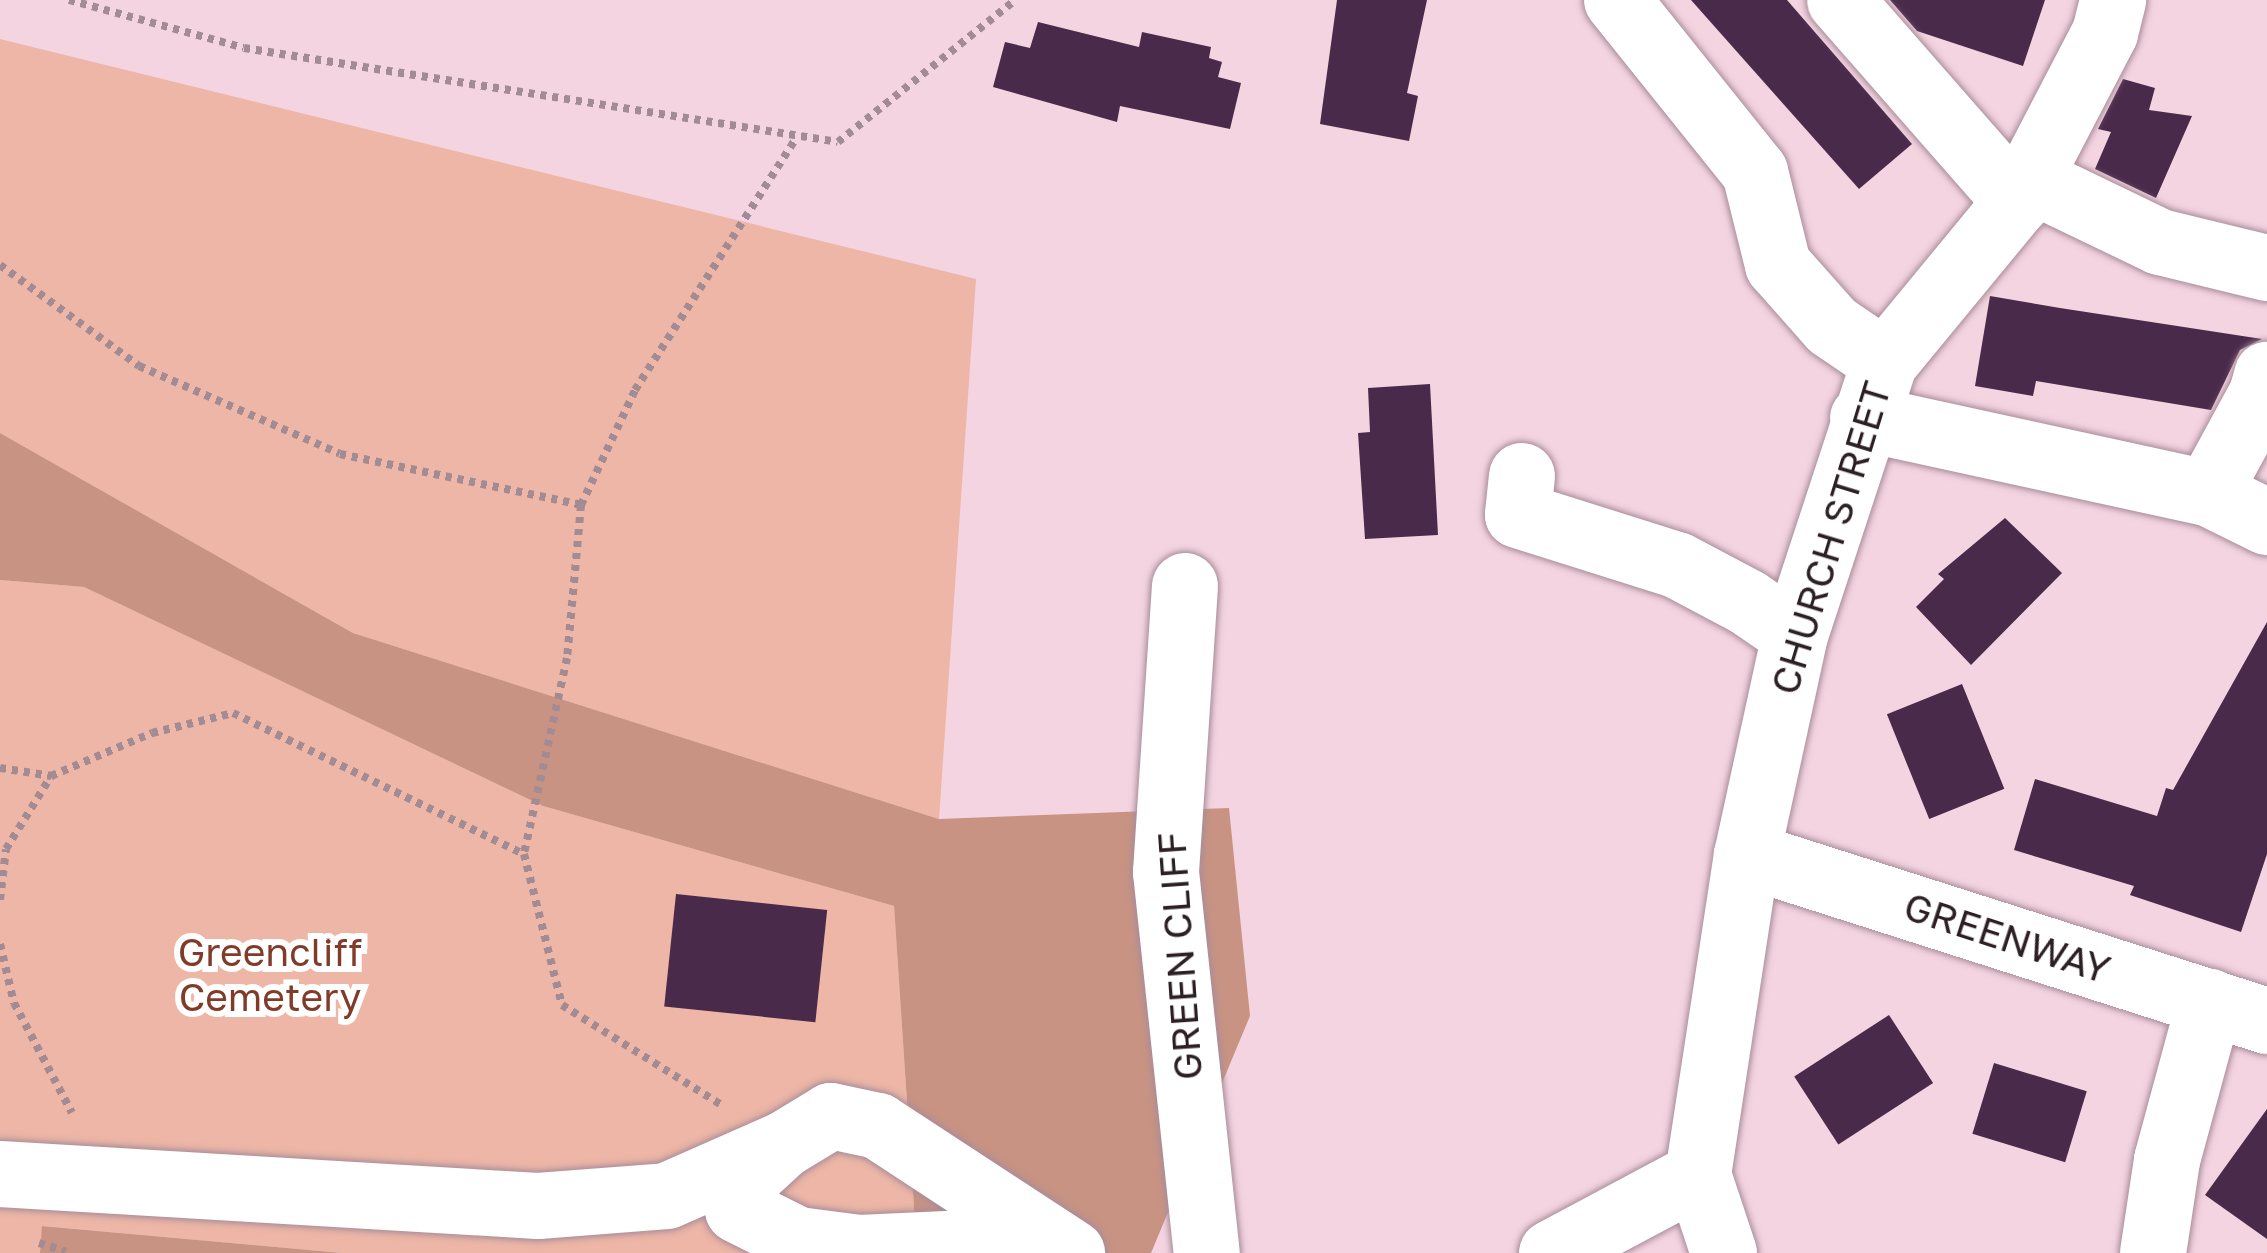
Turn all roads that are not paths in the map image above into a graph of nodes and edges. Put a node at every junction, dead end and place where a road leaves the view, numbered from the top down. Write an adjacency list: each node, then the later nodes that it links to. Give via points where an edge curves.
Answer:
1 (1617, 0): 7 (street, via 1755,172 1778,265)
2 (1840, 0): 4 (street)
3 (2113, 0): 4 (street, CHURCH STREET, via 2105,33)
4 (2023, 190): 5 (street, via 2160,242); 7 (street, CHURCH STREET)
5 (2267, 268)
6 (2267, 375): 9 (street)
7 (1874, 390): 9 (street); 12 (street, CHURCH STREET)
8 (1522, 476): 12 (street, via 1518,515 1678,565)
9 (2208, 493): 10 (street)
10 (2267, 522)
11 (1185, 586): 20 (street, GREEN CLIFF, via 1166,872)
12 (1795, 635): 13 (street, CHURCH STREET)
13 (1747, 855): 14 (street, GREENWAY); 17 (street)
14 (2238, 1012): 23 (street, via 2167,1160)
15 (784, 1144): 16 (street, via 667,1196 538,1206); 18 (street, via 742,1182 738,1210 798,1240 859,1248 968,1243); 19 (street, via 831,1116 878,1126)
16 (0, 1174)
17 (1698, 1175): 21 (street); 22 (street)
18 (1011, 1253)
19 (1072, 1253)
20 (1208, 1253)
21 (1552, 1253)
22 (1724, 1253)
23 (2153, 1253)

